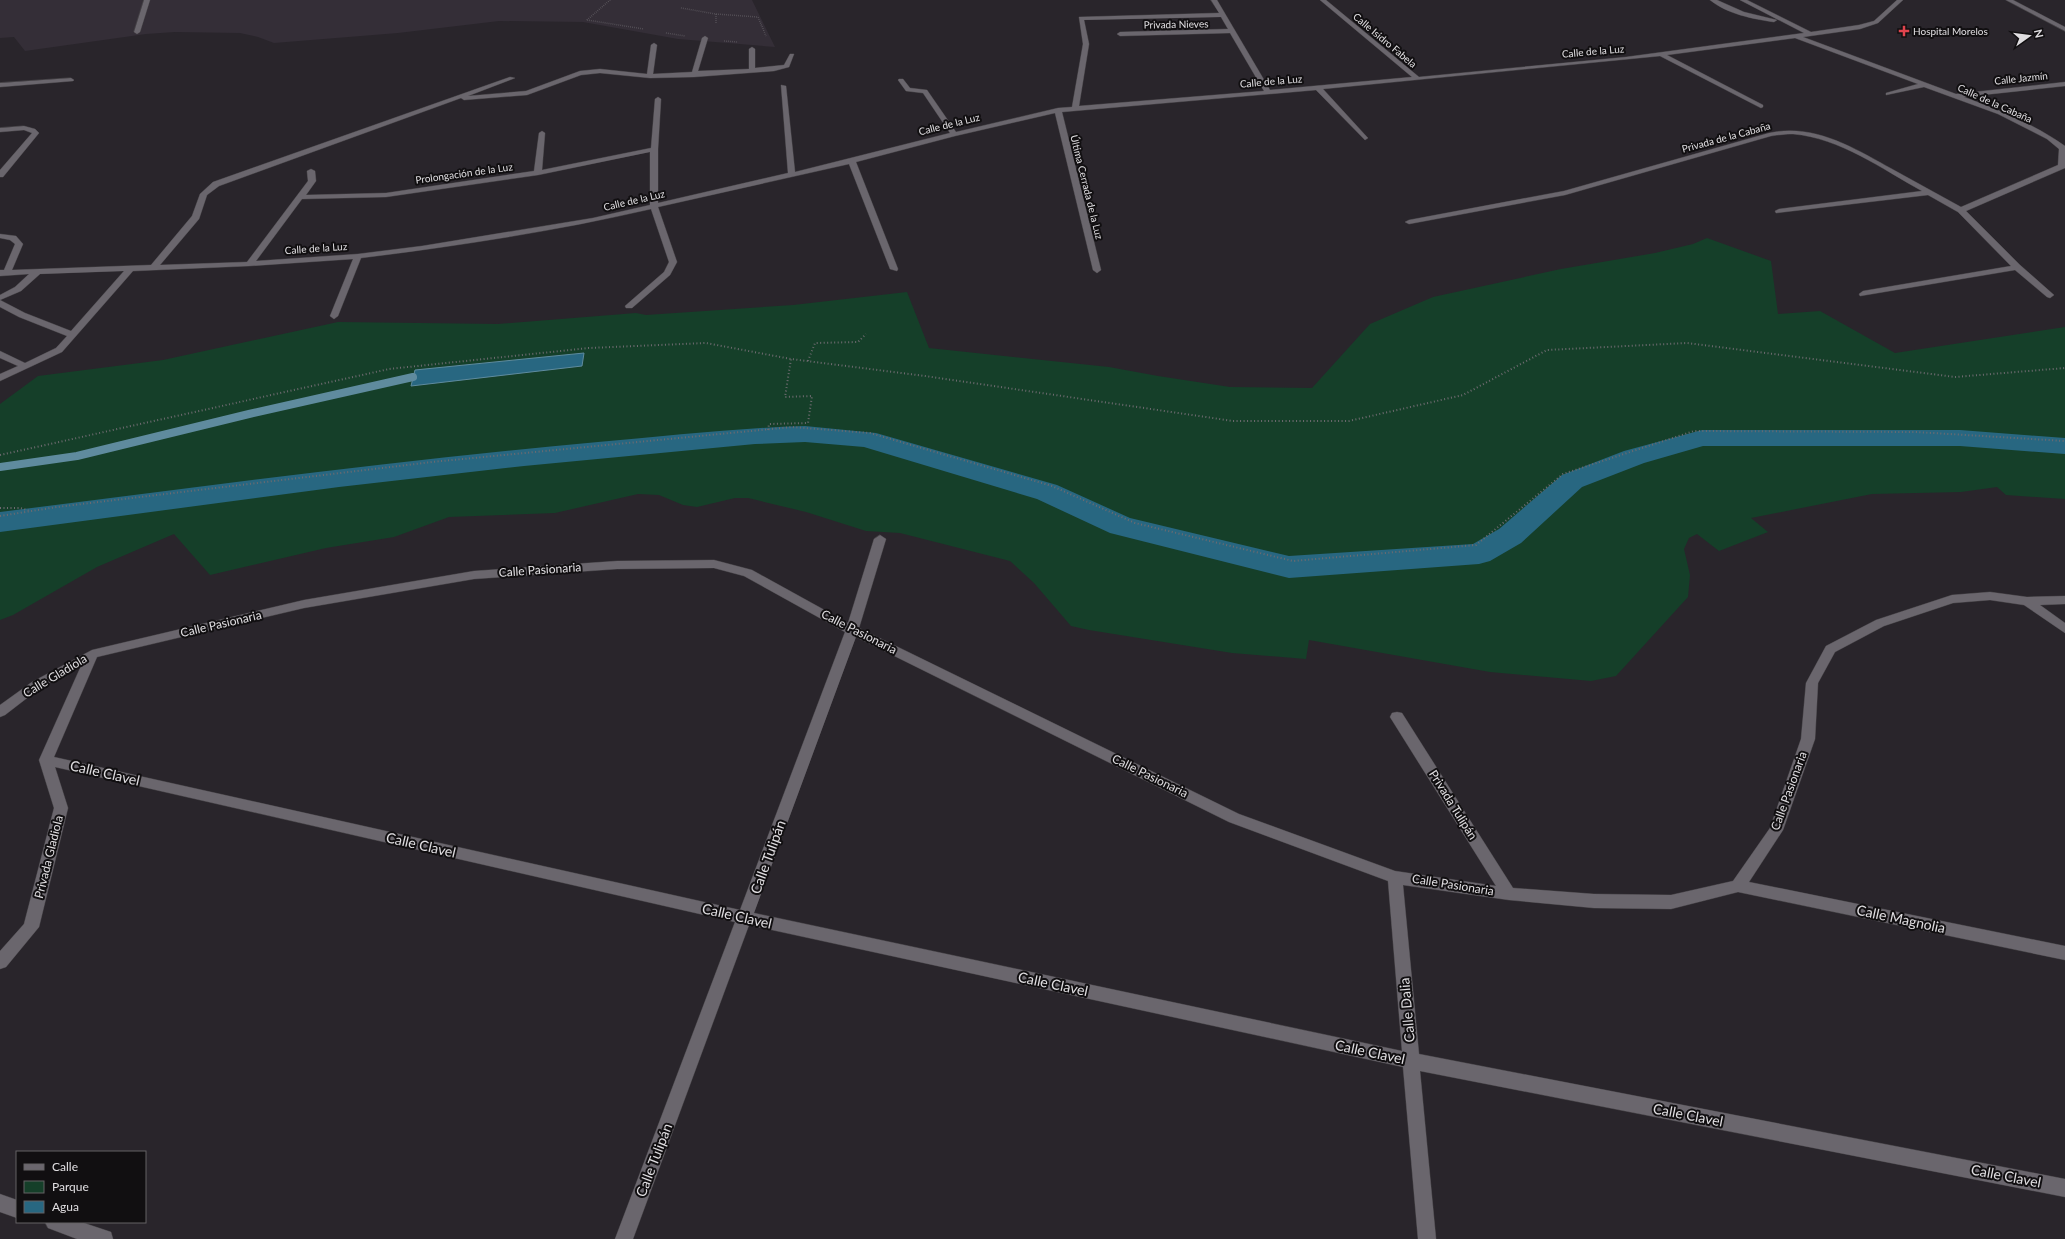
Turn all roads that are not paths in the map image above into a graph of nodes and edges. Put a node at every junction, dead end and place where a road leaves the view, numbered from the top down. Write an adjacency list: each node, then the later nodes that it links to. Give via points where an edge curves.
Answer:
1 (147, 0): 12 (street)
2 (1214, 0): 8 (street)
3 (1323, 0): 25 (street, Calle Isidro Fabela)
4 (1713, 0): 9 (street, via 1749,16)
5 (1743, 0): 9 (street)
6 (1900, 0): 14 (street, Calle de la Luz, via 1876,22 1860,27)
7 (2009, 0): 10 (street)
8 (1222, 15): 11 (street); 39 (street, via 1081,18 1086,44)
9 (1781, 20): 14 (street)
10 (2065, 29)
11 (1232, 31): 13 (street, Privada Nieves); 33 (street)
12 (137, 32)
13 (1120, 34)
14 (1811, 34): 15 (street, Calle de la Luz)
15 (1797, 36): 19 (street, Calle de la Luz); 28 (street, Calle de la Cabaña)
16 (705, 38): 22 (street)
17 (654, 45): 23 (street)
18 (752, 49): 21 (street)
19 (1660, 54): 25 (street, Calle de la Luz); 38 (street)
20 (792, 55): 21 (street, via 787,66)
21 (752, 71): 22 (street)
22 (694, 75): 23 (street)
23 (650, 76): 36 (street, via 617,71 587,73 527,93)
24 (512, 78): 36 (street)
25 (1417, 78): 32 (street, Calle de la Luz)
26 (71, 80): 30 (street)
27 (901, 80): 43 (street, via 908,90 925,92)
28 (1926, 84): 34 (street); 35 (street, Calle de la Cabaña)
29 (2065, 84): 35 (street, Calle Jazmín)
30 (0, 85)
31 (783, 86): 51 (street)
32 (1318, 88): 33 (street, Calle de la Luz); 44 (street)
33 (1268, 92): 39 (street, Calle de la Luz)
34 (1888, 94)
35 (1956, 96): 47 (street, Calle de la Cabaña, via 2000,113 2049,138 2063,148)
36 (451, 98): 62 (street, via 216,184 204,194 196,217)
37 (658, 99): 45 (street)
38 (1761, 106)
39 (1076, 109): 40 (street, Calle de la Luz)
40 (1058, 110): 43 (street, Calle de la Luz); 65 (street, Última Cerrada de la Luz)
41 (0, 130): 50 (street, via 21,128 36,133)
42 (542, 133): 49 (street)
43 (954, 134): 46 (street, Calle de la Luz)
44 (1365, 138)
45 (654, 149): 49 (street, Prolongación de la Luz, via 603,162); 54 (street)
46 (852, 161): 51 (street, Calle de la Luz); 64 (street)
47 (2063, 165): 55 (street, Calle de la Cabaña)
48 (311, 171): 53 (street, via 312,181)
49 (538, 173): 53 (street, Prolongación de la Luz, via 386,195)
50 (0, 175)
51 (792, 175): 54 (street, Calle de la Luz)
52 (1928, 193): 55 (street, Privada de la Cabaña); 56 (street); 57 (street, Privada de la Cabaña, via 1841,144 1818,136 1792,132 1771,134 1565,193)
53 (301, 197): 60 (street)
54 (654, 206): 59 (street, Calle de la Luz, via 578,223); 72 (street, via 672,262 667,273)
55 (1961, 210): 61 (street, Privada de la Cabaña)
56 (1779, 211)
57 (1409, 222)
58 (0, 236): 67 (street, via 13,238 19,244)
59 (358, 256): 60 (street, Calle de la Luz); 73 (street)
60 (249, 264): 62 (street, Calle de la Luz)
61 (2017, 267): 68 (street); 69 (street, Privada de la Cabaña)
62 (153, 268): 63 (street, Calle de la Luz)
63 (130, 269): 66 (street, Calle de la Luz); 74 (street)
64 (894, 269)
65 (1097, 270)
66 (37, 272): 67 (street, Calle de la Luz); 70 (street, via 18,289)
67 (4, 273)
68 (1863, 294)
69 (2050, 295)
70 (0, 298)
71 (0, 303): 74 (street, via 22,315)
72 (629, 306)
73 (334, 316)
74 (72, 334): 76 (street, via 59,350)
75 (0, 354): 76 (street)
76 (25, 366): 77 (street)
77 (0, 378)
78 (880, 539): 82 (street, Calle Tulipán)
79 (2065, 600): 80 (street, Calle Pasionaria)
80 (2027, 601): 81 (street); 88 (street, Calle Pasionaria, via 1990,596 1952,599 1880,623 1830,649 1812,683 1808,739 1776,830)
81 (2065, 629)
82 (852, 630): 83 (street, Calle Pasionaria, via 741,571 714,564 617,565 474,575 304,604); 87 (street, Calle Pasionaria, via 1234,818); 90 (street, Calle Tulipán)
83 (92, 654): 84 (street, Calle Gladiola, via 36,684); 86 (street)
84 (0, 712)
85 (1397, 717): 89 (street, Privada Tulipán)
86 (46, 760): 90 (street, Calle Clavel); 92 (street, Privada Gladiola, via 61,808 31,927)
87 (1395, 877): 89 (street, Calle Pasionaria); 93 (street, Calle Dalia)
88 (1738, 886): 89 (street, Calle Pasionaria, via 1670,902); 91 (street, Calle Magnolia)
89 (1509, 894)
90 (746, 918): 93 (street, Calle Clavel); 99 (street, Calle Tulipán)
91 (2065, 953)
92 (0, 962)
93 (1412, 1062): 94 (street, Calle Clavel); 100 (street, Calle Dalia)
94 (2065, 1188)
95 (0, 1204): 96 (street)
96 (16, 1209)
97 (57, 1223): 98 (street)
98 (104, 1239)
99 (624, 1239)
100 (1427, 1239)

